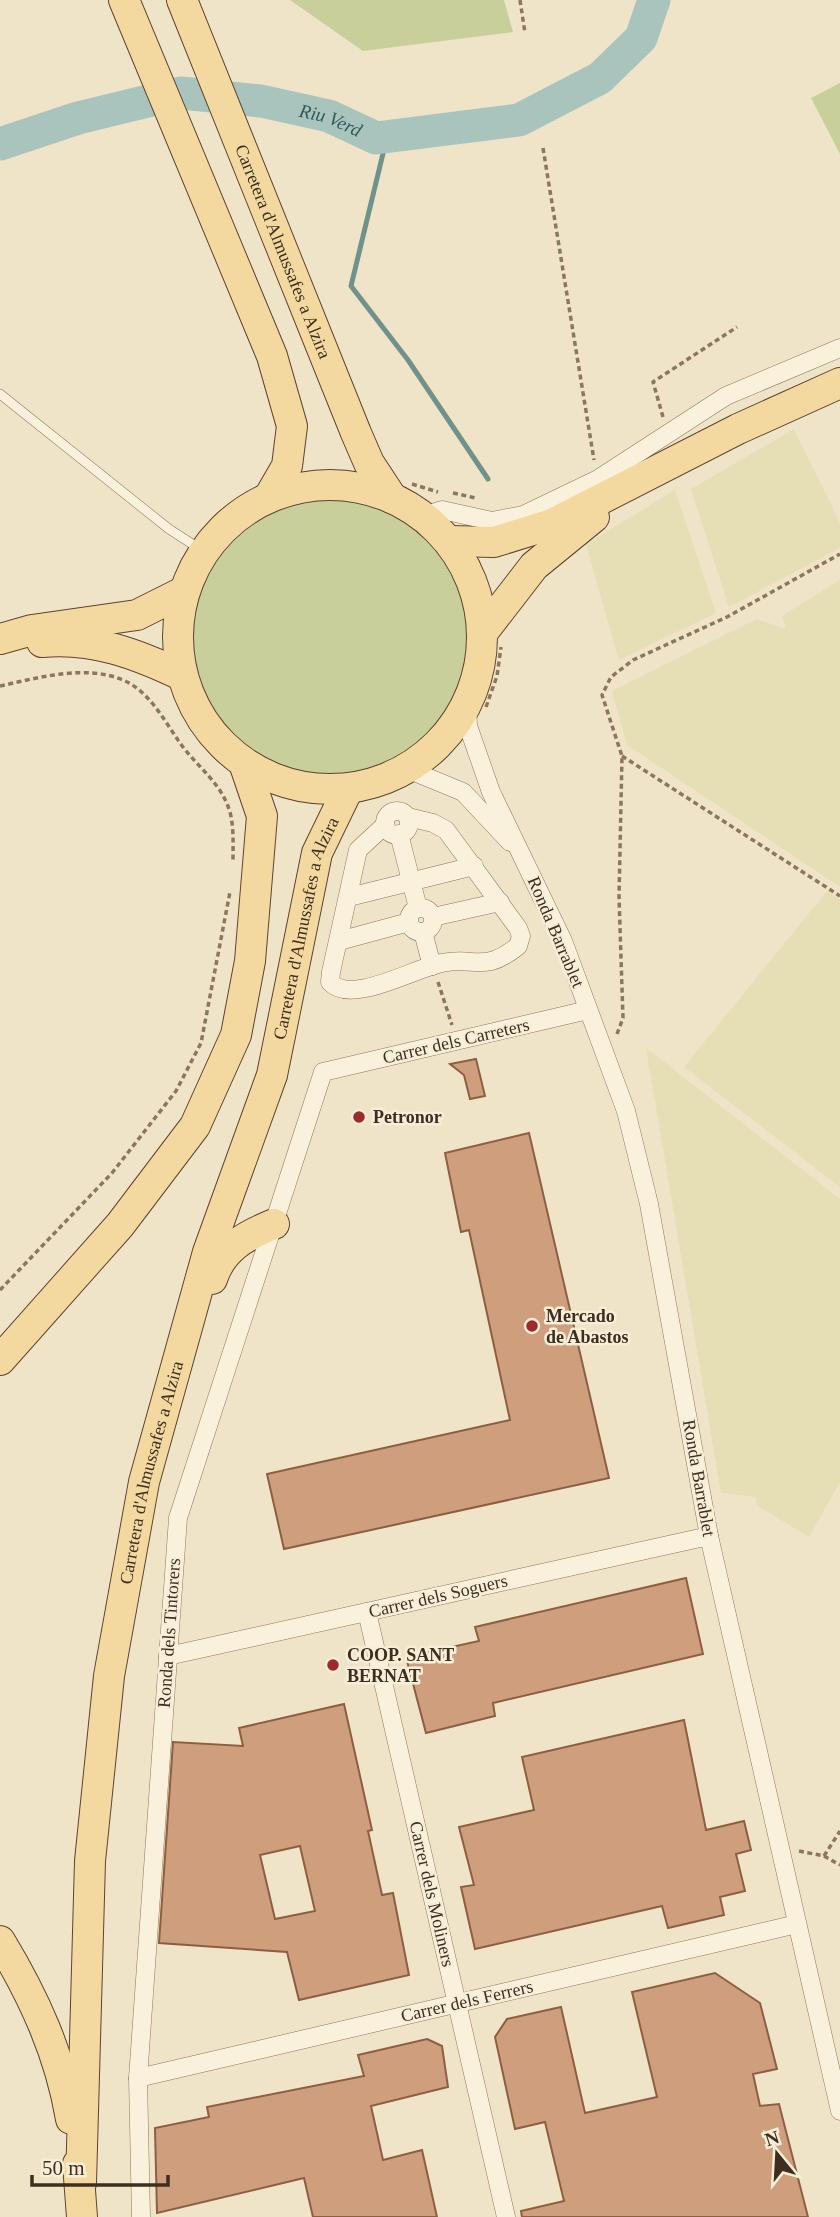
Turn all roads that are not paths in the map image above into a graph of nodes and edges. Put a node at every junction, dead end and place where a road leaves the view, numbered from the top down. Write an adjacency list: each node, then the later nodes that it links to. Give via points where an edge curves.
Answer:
1 (124, 0): 8 (main road, via 272,356 292,426 287,466)
2 (183, 0): 7 (main road, Carretera d'Almussafes a Alzira, via 369,463)
3 (840, 348): 9 (street, via 726,396 597,480 523,515 492,521)
4 (840, 383): 6 (main road)
5 (0, 394): 11 (lane)
6 (647, 477): 10 (main road, via 519,536 494,542); 13 (main road, via 534,566)
7 (399, 488): 8 (main road, via 331,485); 9 (main road)
8 (269, 497): 11 (main road, via 236,517)
9 (431, 504): 10 (main road)
10 (449, 541): 13 (main road, via 473,584)
11 (203, 551): 12 (main road)
12 (183, 592): 14 (main road, via 137,615 32,629); 16 (main road, via 177,648)
13 (492, 636): 17 (main road, via 476,681)
14 (0, 639)
15 (0, 647): 16 (main road, via 61,640 88,644 129,651)
16 (181, 675): 18 (main road, via 195,710 216,740)
17 (476, 707): 19 (main road); 22 (street, Ronda Barrablet, via 468,726 491,792)
18 (244, 764): 20 (main road, via 276,780 312,789); 33 (main road, via 262,816 250,961 236,1035 195,1126 120,1225)
19 (407, 769): 20 (main road); 22 (street, via 463,792)
20 (348, 789): 34 (main road, Carretera d'Almussafes a Alzira, via 317,853 272,1075 208,1252)
21 (392, 830): 23 (street, via 406,831 408,817 433,823 446,830); 24 (street); 25 (street, via 358,850)
22 (524, 857): 30 (street, Ronda Barrablet, via 563,941)
23 (474, 866): 24 (street); 26 (street)
24 (412, 882): 25 (street); 27 (street)
25 (349, 897): 28 (street)
26 (500, 902): 27 (street); 29 (street, via 518,928 518,946 492,962)
27 (421, 920): 28 (street); 29 (street)
28 (339, 941): 29 (street, via 330,982 336,989 346,991)
29 (432, 966)
30 (588, 1010): 31 (street, Carrer dels Carreters); 35 (street, Ronda Barrablet, via 626,1111 649,1204)
31 (323, 1072): 32 (street, Ronda dels Tintorers)
32 (274, 1224): 34 (main road, via 241,1238 217,1262); 37 (street, Ronda dels Tintorers, via 178,1518)
33 (0, 1360)
34 (144, 1482): 43 (main road, Carretera d'Almussafes a Alzira, via 109,1676 90,1861)
35 (709, 1536): 36 (street, Carrer dels Soguers); 38 (street, Ronda Barrablet)
36 (367, 1612): 37 (street, Carrer dels Soguers); 40 (street, Carrer dels Moliners)
37 (168, 1656): 41 (street, Ronda dels Tintorers)
38 (797, 1924): 40 (street, Carrer dels Ferrers); 42 (street, Ronda Barrablet)
39 (0, 1941): 43 (main road, via 40,2014 54,2051 67,2095)
40 (457, 2003): 41 (street, Carrer dels Ferrers); 46 (street, Carrer dels Moliners)
41 (138, 2078): 45 (street, Ronda dels Tintorers)
42 (840, 2111)
43 (81, 2183): 44 (main road)
44 (82, 2217)
45 (141, 2217)
46 (506, 2217)

